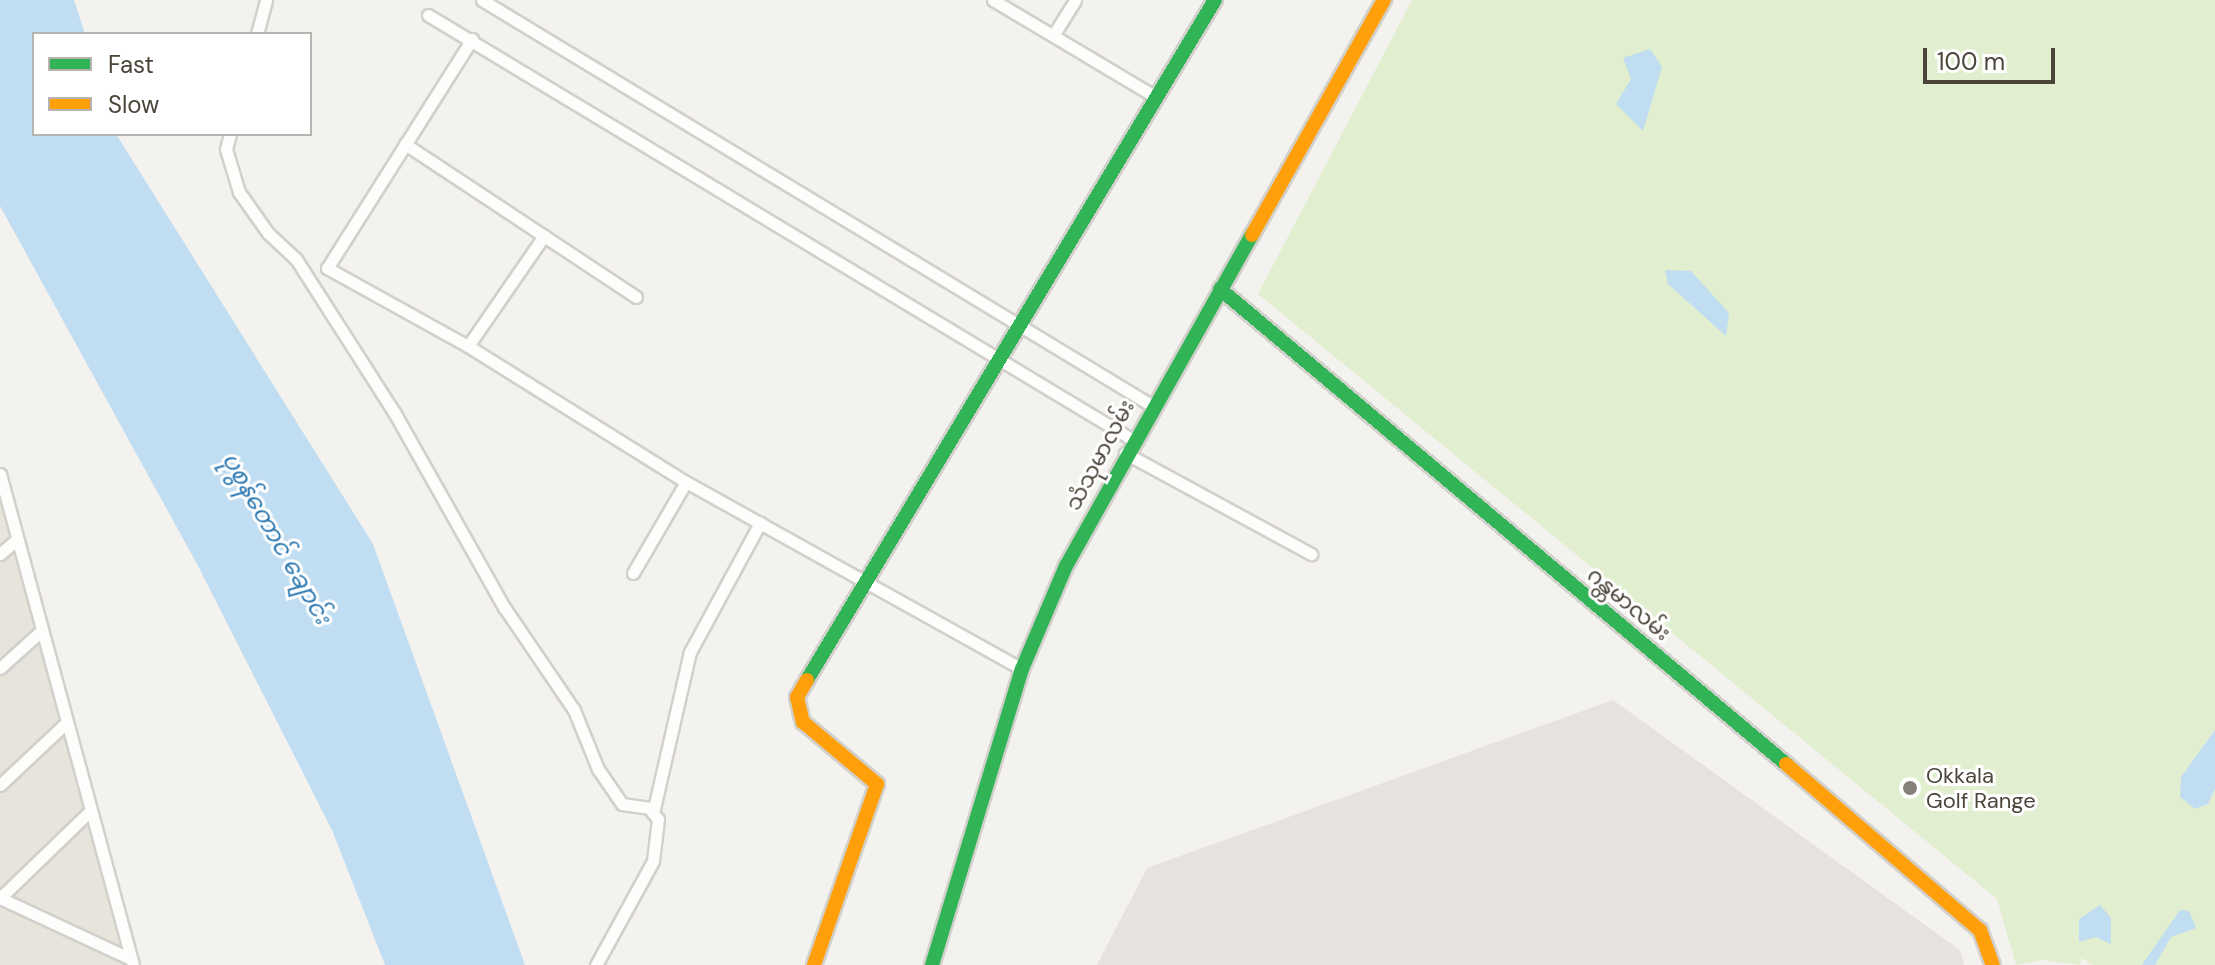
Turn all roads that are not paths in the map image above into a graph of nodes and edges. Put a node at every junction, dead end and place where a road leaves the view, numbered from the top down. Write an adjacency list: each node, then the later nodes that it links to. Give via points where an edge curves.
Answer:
1 (266, 0): 9 (street)
2 (482, 0): 7 (street)
3 (993, 0): 10 (street)
4 (1075, 0): 10 (street)
5 (1215, 0): 12 (main road)
6 (1384, 0): 16 (main road, သံသုမာလမ်း)
7 (498, 4): 18 (street)
8 (428, 15): 11 (street)
9 (258, 32)
10 (1054, 34): 12 (street)
11 (472, 39): 14 (street); 20 (street)
12 (1156, 97): 18 (main road)
13 (229, 136): 37 (street, via 226,149 239,192 268,233 296,259 394,412 504,607 574,710 598,769 622,804)
14 (405, 144): 15 (street); 19 (street, via 327,268)
15 (544, 236): 17 (street); 19 (street)
16 (1220, 289): 21 (main road, သံသုမာလမ်း); 43 (main road, ဂန္တမာလမ်း, via 1938,892 1980,930)
17 (636, 297)
18 (1020, 326): 20 (main road); 21 (street)
19 (468, 346): 24 (street)
20 (1002, 356): 22 (street); 30 (main road)
21 (1151, 405): 22 (main road, သံသုမာလမ်း)
22 (1129, 447): 28 (street); 33 (main road, သံသုမာလမ်း, via 1066,566)
23 (0, 474): 26 (street)
24 (686, 482): 25 (street); 29 (street)
25 (760, 523): 30 (street); 37 (street, via 690,652)
26 (17, 539): 27 (street); 31 (street)
27 (0, 554)
28 (1311, 554)
29 (633, 573)
30 (865, 581): 33 (street); 41 (main road, via 795,704 803,722 877,777)
31 (40, 632): 32 (street); 34 (street)
32 (0, 668)
33 (1022, 669): 42 (main road, သံသုမာလမ်း)
34 (65, 724): 35 (street); 36 (street)
35 (0, 785)
36 (90, 811): 38 (street); 39 (street)
37 (653, 813): 40 (street, via 653,861)
38 (0, 898): 39 (street)
39 (132, 962)
40 (596, 965)
41 (814, 965)
42 (932, 965)
43 (1993, 965)

